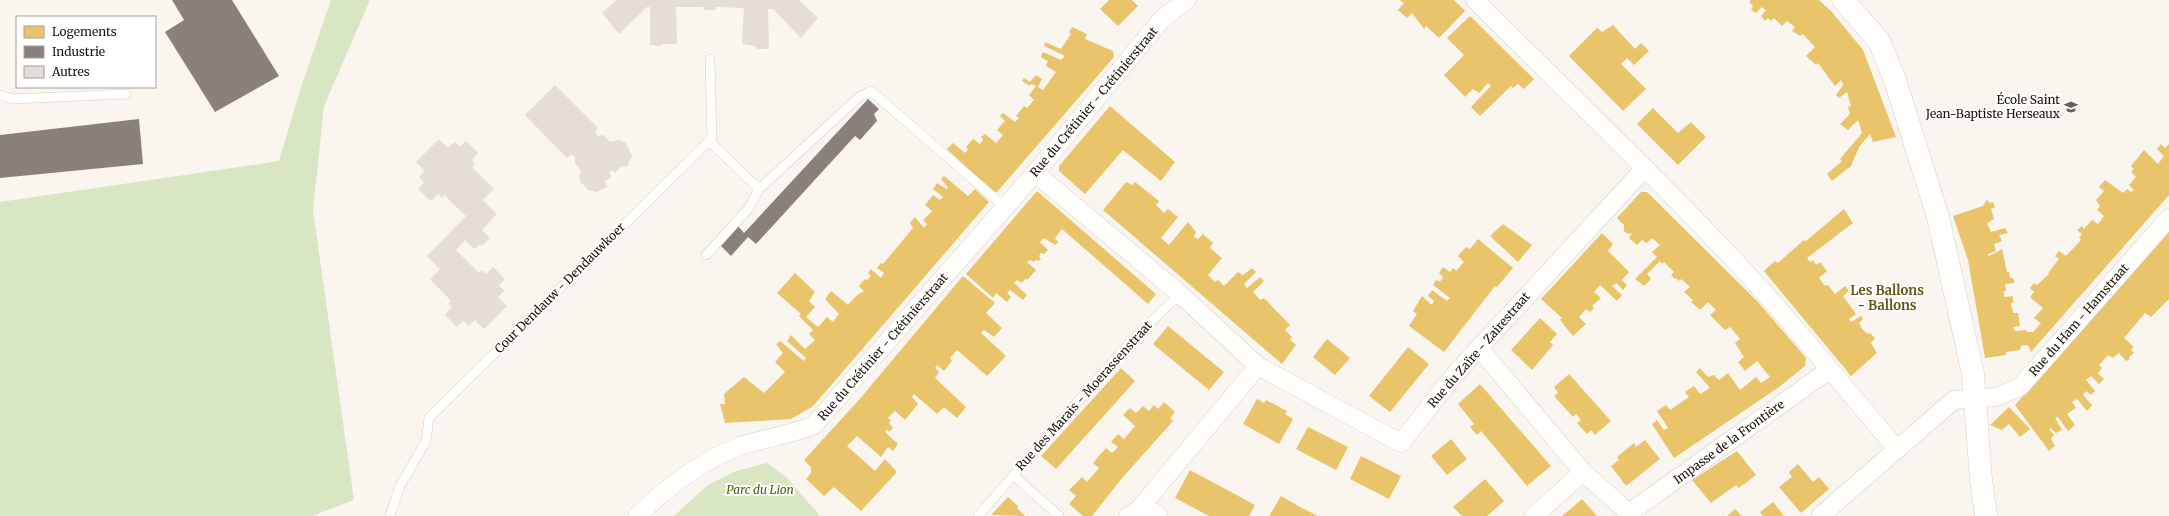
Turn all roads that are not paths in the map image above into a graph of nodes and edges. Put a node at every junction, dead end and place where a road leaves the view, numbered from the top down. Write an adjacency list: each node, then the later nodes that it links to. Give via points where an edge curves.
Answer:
1 (1187, 0): 9 (street, Rue du Crétinier - Crétinierstraat, via 1162,19)
2 (1475, 0): 8 (street)
3 (1852, 3): 18 (street, via 1879,41 1895,80 1938,217 1973,374)
4 (710, 60): 7 (lane, via 712,138)
5 (126, 94): 6 (lane, via 13,99)
6 (0, 95)
7 (709, 141): 10 (lane); 23 (lane, Cour Dendauw - Dendauwkoer, via 429,418 426,441 400,486)
8 (1645, 168): 15 (street, Rue du Zaïre - Zairestraat); 17 (street, via 1775,304)
9 (1035, 173): 11 (street, Rue du Crétinier - Crétinierstraat); 14 (street)
10 (759, 188): 11 (lane, via 859,97 871,91); 13 (lane, via 749,208)
11 (1005, 208): 24 (street, Rue du Crétinier - Crétinierstraat, via 814,425 741,446 716,457 675,482)
12 (2169, 218): 18 (street, Rue du Ham - Hamstraat, via 2020,387 1996,397)
13 (706, 255)
14 (1180, 294): 16 (street, Rue du Zaïre - Zairestraat); 21 (lane, Rue des Marais - Moerassenstraat, via 1131,341)
15 (1479, 348): 16 (street, Rue du Zaïre - Zairestraat, via 1455,374 1401,443); 20 (street)
16 (1258, 366): 22 (street)
17 (1829, 370): 19 (street); 20 (street, Impasse de la Frontière, via 1629,514)
18 (1975, 397): 19 (street, Rue du Ham - Hamstraat, via 1954,400); 30 (street)
19 (1897, 448): 29 (street, Rue du Ham - Hamstraat)
20 (1583, 472): 28 (street)
21 (1014, 475): 25 (lane, Rue des Marais - Moerassenstraat); 26 (lane)
22 (1133, 512): 27 (street, via 1152,510)
23 (390, 516)
24 (637, 516)
25 (978, 516)
26 (1059, 516)
27 (1158, 516)
28 (1534, 516)
29 (1820, 516)
30 (1986, 516)

